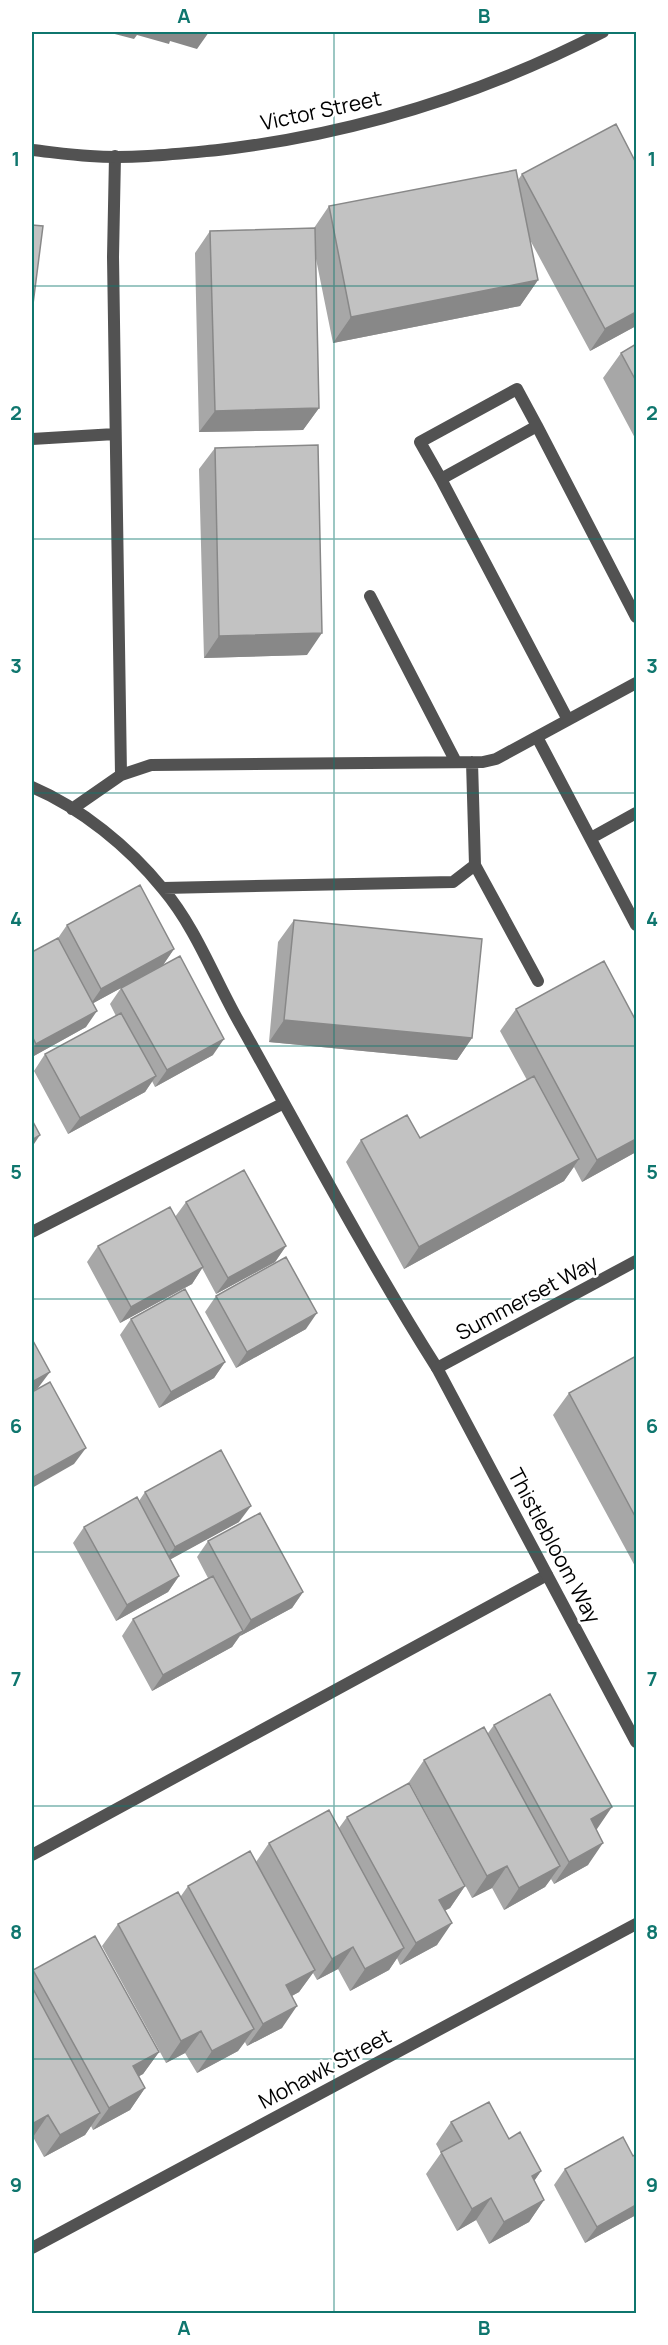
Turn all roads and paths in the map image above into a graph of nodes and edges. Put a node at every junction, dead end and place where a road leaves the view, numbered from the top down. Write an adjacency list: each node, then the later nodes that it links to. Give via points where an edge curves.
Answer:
1 (603, 32): 3 (street, Victor Street, via 472,91 384,119 275,143 183,154)
2 (32, 150): 3 (street, Victor Street)
3 (115, 156): 5 (street)
4 (537, 426): 7 (street); 7 (street, via 517,389 420,442); 9 (street)
5 (115, 434): 6 (street); 15 (street)
6 (32, 439)
7 (441, 478): 11 (street)
8 (370, 596): 13 (street)
9 (636, 617)
10 (636, 683): 11 (street)
11 (568, 720): 12 (street)
12 (537, 737): 14 (street, via 496,759); 19 (street)
13 (456, 762): 14 (street); 15 (street, via 177,763 152,765)
14 (472, 762): 20 (street)
15 (121, 776): 17 (street)
16 (32, 787): 17 (street, Thistlebloom Way)
17 (72, 808): 21 (street, Thistlebloom Way, via 122,847)
18 (636, 813): 19 (street)
19 (591, 838): 22 (street)
20 (475, 865): 21 (street, via 453,882); 23 (street)
21 (163, 888): 24 (street, Thistlebloom Way, via 184,916)
22 (636, 925)
23 (538, 981)
24 (284, 1103): 25 (street); 27 (street, Thistlebloom Way)
25 (32, 1232)
26 (636, 1261): 27 (street, Summerset Way)
27 (436, 1368): 28 (street, Thistlebloom Way)
28 (547, 1575): 29 (street, Thistlebloom Way); 30 (street)
29 (636, 1742)
30 (32, 1855)
31 (636, 1924): 32 (street, Mohawk Street)
32 (32, 2248)

